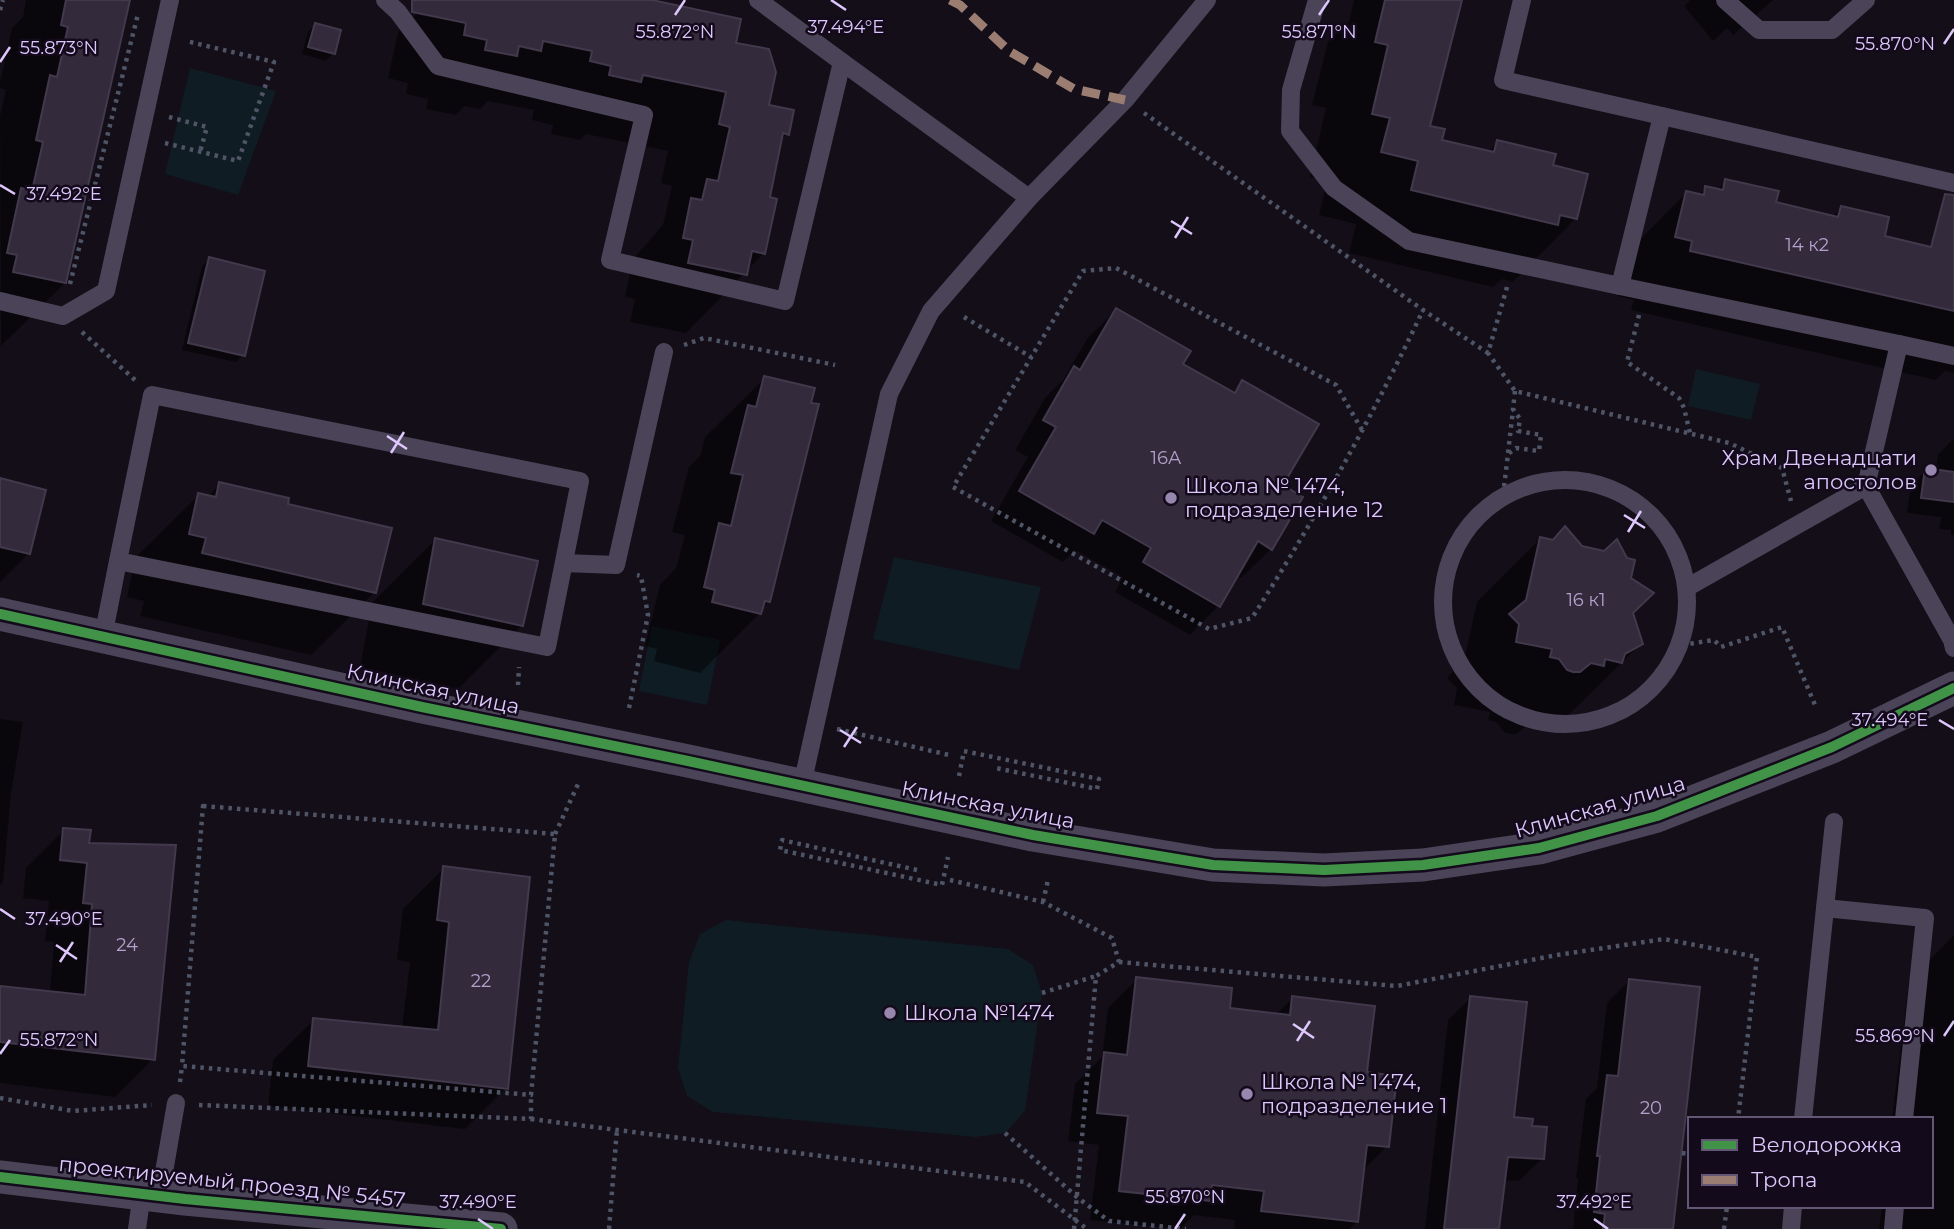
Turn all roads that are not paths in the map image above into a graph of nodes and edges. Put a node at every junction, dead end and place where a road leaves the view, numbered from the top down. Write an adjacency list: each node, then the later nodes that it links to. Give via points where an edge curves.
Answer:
1 (170, 0): 14 (lane, via 106,291 63,316)
2 (758, 0): 9 (lane)
3 (1207, 0): 12 (lane, via 1125,100)
4 (1317, 0): 13 (lane, via 1291,90 1290,131 1334,188 1409,241)
5 (1522, 0): 10 (lane, via 1503,80)
6 (1725, 0): 7 (lane, via 1759,30 1832,30)
7 (1866, 0)
8 (395, 4): 9 (lane, via 438,66 644,115 610,260 785,301)
9 (842, 62): 12 (lane)
10 (1662, 116): 11 (lane); 13 (lane)
11 (1954, 183)
12 (1029, 198): 26 (lane, via 930,311 890,394)
13 (1620, 286): 15 (lane)
14 (0, 301)
15 (1899, 344): 17 (lane); 18 (lane)
16 (664, 352): 20 (lane, via 616,565)
17 (1954, 356)
18 (1866, 486): 21 (lane); 24 (lane)
19 (118, 561): 20 (lane, via 547,647); 20 (lane, via 152,395 580,481); 23 (lane)
20 (564, 563)
21 (1688, 587): 21 (lane, via 1671,538 1649,510 1622,492 1562,478 1503,495 1463,531 1441,595 1453,656 1485,698 1537,724 1594,723 1635,705 1682,645)
22 (0, 614): 23 (street, Клинская улица)
23 (103, 637): 26 (street, Клинская улица)
24 (1954, 648)
25 (1953, 686): 26 (street, Клинская улица, via 1832,747 1657,816 1539,848 1423,865 1324,870 1213,864 1033,835)
26 (802, 785)
27 (1834, 822): 28 (lane)
28 (1825, 908): 30 (lane); 31 (lane, via 1925,918)
29 (176, 1103): 33 (lane)
30 (1803, 1117)
31 (1904, 1117)
32 (0, 1177): 33 (street, проектируемый проезд № 5457)
33 (151, 1194): 36 (lane); 37 (street, проектируемый проезд № 5457)
34 (1793, 1208): 38 (lane)
35 (1895, 1208): 39 (lane)
36 (137, 1229)
37 (501, 1229)
38 (1791, 1229)
39 (1893, 1229)

